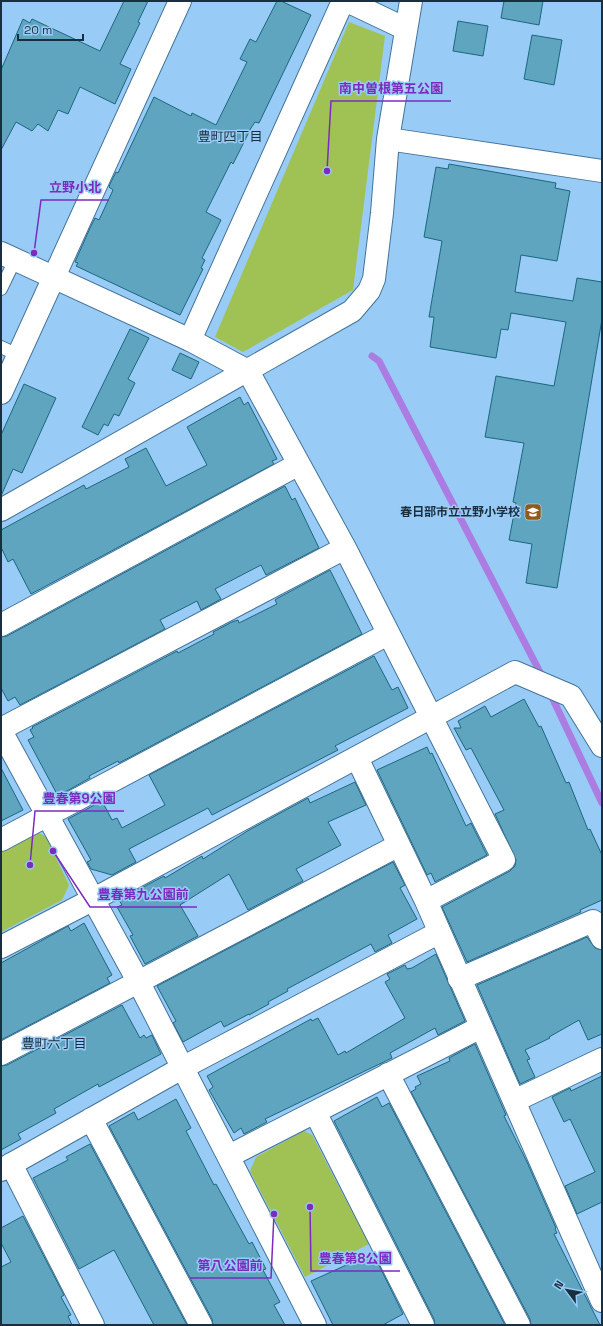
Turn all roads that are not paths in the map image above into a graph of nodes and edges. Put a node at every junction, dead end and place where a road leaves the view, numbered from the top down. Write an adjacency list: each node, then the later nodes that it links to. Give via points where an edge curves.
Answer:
1 (180, 1): 9 (street)
2 (343, 1): 11 (street)
3 (347, 1): 5 (street)
4 (411, 1): 5 (street)
5 (406, 29): 6 (street)
6 (388, 139): 7 (street); 13 (street, via 374,279 369,291 352,311)
7 (602, 171)
8 (8, 256): 9 (street); 10 (lane)
9 (54, 278): 11 (street); 12 (street)
10 (1, 289)
11 (190, 340): 13 (street)
12 (10, 351): 14 (street)
13 (248, 371): 15 (street); 16 (street)
14 (1, 393)
15 (299, 464): 17 (street); 18 (street)
16 (1, 510)
17 (345, 548): 19 (street); 21 (street)
18 (1, 625)
19 (388, 634): 20 (street); 24 (street)
20 (431, 717): 22 (street, via 515,672 571,696); 23 (street); 28 (street, via 504,860)
21 (1, 730): 24 (street)
22 (602, 746)
23 (357, 758): 26 (street); 27 (street)
24 (48, 815): 25 (street); 27 (street)
25 (1, 840)
26 (399, 845): 28 (street); 33 (street)
27 (94, 899): 31 (street); 33 (street)
28 (426, 902): 29 (street)
29 (438, 933): 32 (street); 37 (street)
30 (602, 938): 32 (street, via 593,920)
31 (1, 947)
32 (459, 978): 34 (street)
33 (138, 981): 35 (street); 37 (street)
34 (481, 1027): 38 (street); 39 (street)
35 (1, 1054)
36 (602, 1059): 39 (street)
37 (182, 1068): 41 (street); 42 (street)
38 (388, 1074): 40 (street); 49 (street)
39 (514, 1101): 44 (street)
40 (315, 1112): 42 (street); 48 (street)
41 (91, 1119): 43 (street); 46 (street)
42 (229, 1156): 47 (street)
43 (6, 1167): 45 (street)
44 (602, 1301)
45 (93, 1325)
46 (201, 1325)
47 (315, 1325)
48 (423, 1325)
49 (519, 1325)

